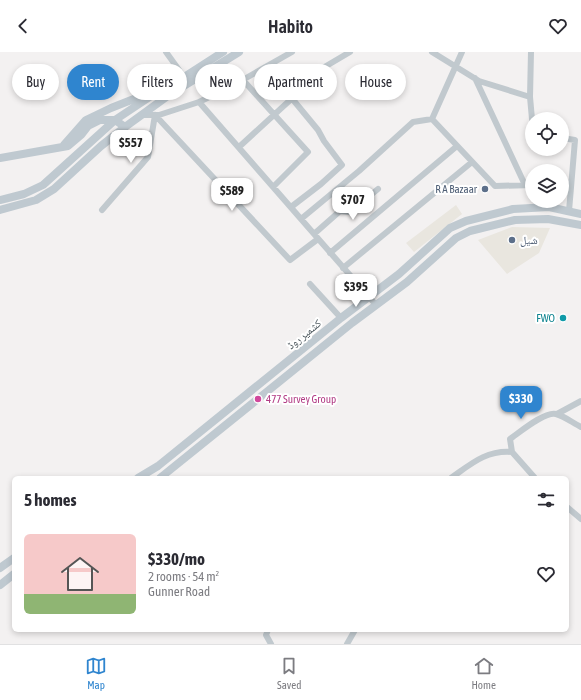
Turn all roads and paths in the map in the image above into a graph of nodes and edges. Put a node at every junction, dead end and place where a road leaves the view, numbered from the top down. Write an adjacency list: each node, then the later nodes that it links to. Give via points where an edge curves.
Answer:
1 (166, 52): 9 (street)
2 (223, 52): 13 (street)
3 (239, 52): 25 (street)
4 (292, 52): 10 (street)
5 (350, 52): 11 (street)
6 (432, 52): 12 (street)
7 (462, 52): 12 (street)
8 (531, 52): 16 (street)
9 (175, 64)
10 (271, 64)
11 (330, 64)
12 (456, 66): 14 (street); 27 (street)
13 (187, 75)
14 (475, 78): 16 (street); 37 (street)
15 (246, 83): 24 (street)
16 (530, 97): 23 (street)
17 (133, 100): 33 (street, via 86,120)
18 (145, 100): 28 (street)
19 (203, 100): 22 (street)
20 (291, 100): 24 (street)
21 (293, 100): 41 (street, via 342,165)
22 (199, 102): 26 (street); 32 (street)
23 (531, 112)
24 (274, 114): 32 (street); 38 (street, via 308,152)
25 (141, 115): 26 (street); 29 (street)
26 (155, 115): 43 (street, via 148,157); 48 (street, via 290,260)
27 (432, 119): 31 (street); 46 (street, via 413,122)
28 (115, 120): 29 (street); 33 (street, via 95,121 75,141); 40 (street, via 43,185 24,194)
29 (125, 127): 42 (street, via 100,146 54,189 36,200)
30 (569, 139): 36 (street, via 575,140)
31 (457, 146): 35 (street); 49 (street)
32 (239, 147): 38 (street)
33 (62, 148): 34 (street)
34 (0, 158)
35 (472, 162): 37 (street, via 495,186); 50 (street)
36 (571, 185): 44 (street)
37 (525, 186)
38 (273, 187): 41 (street)
39 (378, 189): 48 (street, via 350,212 340,211)
40 (0, 200)
41 (291, 207): 46 (street)
42 (0, 210)
43 (102, 210)
44 (568, 211): 45 (street, کشمیر روڈ); 52 (street, کشمیر روڈ, via 549,207 513,209 466,221 450,228)
45 (581, 214)
46 (301, 219): 48 (street)
47 (581, 225): 53 (street, کشمیر روڈ, via 548,219 515,220 470,231 456,238)
48 (316, 237): 49 (street)
49 (330, 253): 50 (street)
50 (343, 268): 52 (street)
51 (310, 284): 54 (street)
52 (369, 297): 53 (street); 54 (street, کشمیر روڈ)
53 (376, 305): 55 (street, کشمیر روڈ)
54 (343, 316): 55 (street); 56 (street, کشمیر روڈ)
55 (352, 323): 57 (street, کشمیر روڈ)
56 (281, 366): 57 (street); 58 (street, کشمیر روڈ)
57 (288, 375): 59 (street, کشمیر روڈ)
58 (262, 382): 59 (street); 64 (street, کشمیر روڈ, via 158,466)
59 (269, 390): 65 (street, کشمیر روڈ)
60 (581, 401): 61 (street)
61 (557, 414): 62 (street); 63 (street, via 551,413 510,439)
62 (581, 427)
63 (512, 452): 66 (street, via 480,458); 67 (street)
64 (141, 476)
65 (162, 476)
66 (454, 476)
67 (533, 476)
68 (569, 509): 69 (street)
69 (581, 519)
70 (12, 560): 71 (street)
71 (1, 568): 72 (street)
72 (12, 575): 73 (street)
73 (0, 585)
74 (267, 632): 76 (street, via 266,635)
75 (354, 632): 77 (street)
76 (271, 644)
77 (347, 644)

